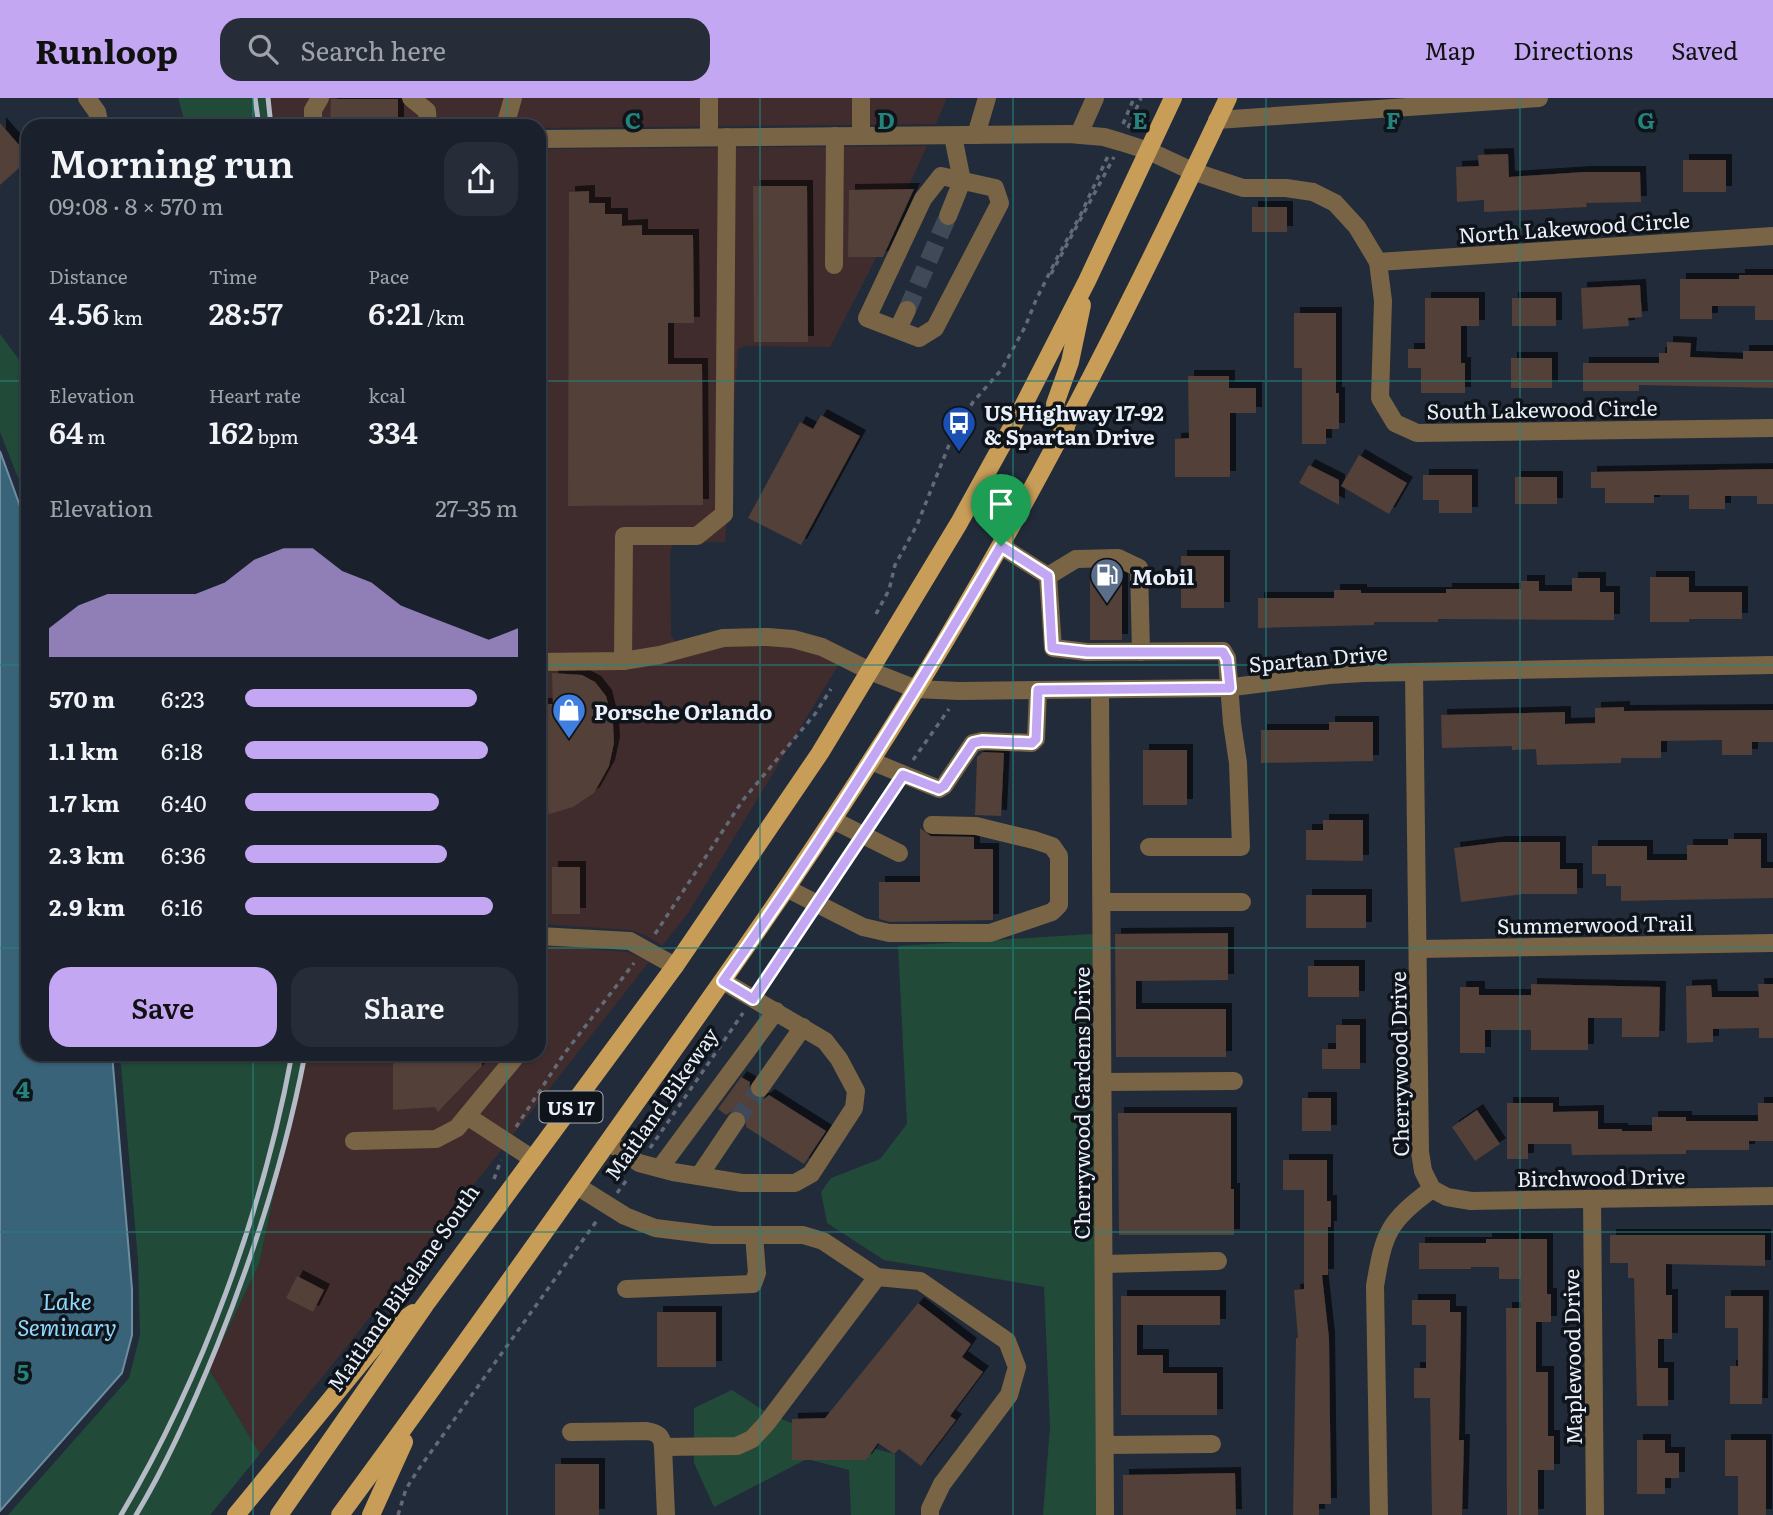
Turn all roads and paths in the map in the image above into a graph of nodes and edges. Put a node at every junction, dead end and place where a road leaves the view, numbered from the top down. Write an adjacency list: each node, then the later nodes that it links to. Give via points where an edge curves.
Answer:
1 (87, 98): 16 (street)
2 (320, 98): 17 (street)
3 (411, 98): 18 (street, via 427,111)
4 (513, 98): 19 (street)
5 (709, 98): 26 (street)
6 (861, 98): 22 (street)
7 (986, 98): 23 (street)
8 (1095, 98): 21 (street)
9 (1134, 98): 15 (path)
10 (1141, 98): 14 (path)
11 (1173, 98): 28 (main road, US 17)
12 (1228, 98): 20 (main road, US 17)
13 (1539, 98): 20 (street)
14 (1135, 113)
15 (1125, 117)
16 (98, 119)
17 (313, 119)
18 (428, 119)
19 (507, 119)
20 (1217, 120): 30 (main road, US 17)
21 (1079, 134): 23 (street); 28 (street)
22 (861, 135): 24 (street); 25 (street)
23 (976, 135): 25 (street)
24 (835, 136): 26 (street); 36 (street)
25 (953, 136): 32 (street)
26 (718, 137): 27 (street); 47 (street, via 724,514 697,536 624,536)
27 (546, 139)
28 (1149, 151): 30 (street); 37 (main road, US 17)
29 (1102, 168): 38 (path)
30 (1192, 171): 35 (street, via 1243,188 1313,192 1335,203 1357,227); 41 (main road, US 17)
31 (1105, 177): 38 (path)
32 (962, 181): 33 (street); 40 (street, via 941,176 923,199 867,318); 40 (street, via 995,188 999,203 935,328 919,338)
33 (948, 216)
34 (1773, 236): 35 (street, North Lakewood Circle)
35 (1378, 262): 42 (street, South Lakewood Circle, via 1383,301 1380,398 1395,423 1417,433)
36 (834, 265)
37 (1087, 281): 41 (main road, via 1070,362 1055,404 1056,415); 50 (main road, US 17, via 959,523)
38 (1035, 300): 45 (path, via 1002,369 973,402 951,439)
39 (908, 310): 40 (street)
40 (898, 329)
41 (1066, 427): 43 (main road, US 17)
42 (1773, 428)
43 (1001, 546): 44 (street); 54 (main road, US 17)
44 (1048, 576): 46 (street, via 1052,648); 46 (street, via 1076,559 1118,558 1139,568)
45 (876, 614)
46 (1141, 652): 52 (street, via 1223,652)
47 (623, 661): 48 (street, Spartan Drive); 50 (street, Spartan Drive, via 723,638 766,636 822,647)
48 (546, 662)
49 (1773, 665): 51 (street, Spartan Drive)
50 (870, 671): 54 (street, Spartan Drive); 73 (main road, US 17)
51 (1414, 673): 52 (street, Spartan Drive, via 1329,675); 72 (street, Cherrywood Drive)
52 (1230, 688): 56 (street, Spartan Drive); 63 (street, via 1241,847)
53 (831, 689): 69 (path, via 743,800)
54 (916, 689): 55 (street, Spartan Drive); 58 (main road, US 17)
55 (1038, 690): 56 (street, Spartan Drive); 59 (street, via 1036,739 1032,743 973,743 939,789)
56 (1100, 690): 66 (street, Cherrywood Gardens Drive)
57 (949, 709): 59 (path, Maitland Bikeway)
58 (871, 761): 59 (street); 60 (main road, US 17)
59 (903, 775): 62 (path, Maitland Bikeway)
60 (833, 820): 62 (street); 65 (main road, US 17)
61 (932, 825): 68 (street, via 976,826 1052,846 1059,856 1059,905 1052,912 999,932 978,933 876,932)
62 (864, 836): 64 (street); 68 (path, Maitland Bikeway)
63 (1149, 847)
64 (900, 853)
65 (788, 889): 68 (street); 75 (main road, US 17)
66 (1102, 902): 67 (street); 81 (street, Cherrywood Gardens Drive)
67 (1242, 902)
68 (818, 905): 76 (path, Maitland Bikeway)
69 (657, 931)
70 (546, 936): 73 (street, via 630,941)
71 (1773, 943): 72 (street, Summerwood Trail)
72 (1418, 949): 94 (street, Cherrywood Drive, via 1420,1152)
73 (675, 966): 88 (main road, US 17)
74 (630, 969): 86 (path, Maitland Bikelane South, via 564,1054)
75 (723, 981): 76 (street); 87 (main road, US 17)
76 (753, 999): 77 (street); 89 (path, Maitland Bikeway)
77 (776, 1011): 78 (street); 90 (street)
78 (803, 1027): 82 (street); 91 (street, via 825,1041 839,1059 857,1100 811,1174 787,1184)
79 (512, 1061): 83 (street)
80 (1234, 1081): 81 (street)
81 (1103, 1082): 100 (street, Cherrywood Gardens Drive)
82 (760, 1088)
83 (467, 1116): 85 (street, via 457,1128 436,1139); 86 (street)
84 (736, 1121): 91 (street)
85 (354, 1141)
86 (509, 1141): 88 (street); 92 (path, Maitland Bikelane South)
87 (609, 1142): 89 (street); 93 (main road, US 17)
88 (533, 1159): 103 (main road, US 17)
89 (639, 1163): 90 (street); 97 (path, Maitland Bikeway)
90 (660, 1168): 91 (street)
91 (699, 1176)
92 (492, 1186)
93 (577, 1186): 97 (street); 104 (main road, US 17)
94 (1432, 1189): 96 (street, Birchwood Drive, via 1471,1201); 117 (street, via 1402,1212 1380,1253 1375,1286)
95 (1773, 1196): 96 (street, Birchwood Drive)
96 (1592, 1199): 118 (street, Maplewood Drive)
97 (608, 1206): 98 (street, via 655,1228); 113 (path, Maitland Bikeway, via 418,1470)
98 (754, 1235): 101 (street, via 823,1241); 102 (street, via 757,1273 753,1284)
99 (1218, 1261): 100 (street)
100 (1104, 1264): 107 (street, Cherrywood Gardens Drive)
101 (877, 1277): 108 (street, via 752,1439 728,1447); 115 (street, via 920,1281 940,1293 1006,1341 1017,1367 1009,1395 942,1484)
102 (626, 1289)
103 (425, 1305): 109 (main road, via 386,1332); 110 (main road, US 17)
104 (417, 1411): 111 (main road, US 17); 112 (main road)
105 (571, 1432): 108 (street, via 647,1431 662,1439)
106 (1212, 1444): 107 (street)
107 (1105, 1445): 116 (street, Cherrywood Gardens Drive)
108 (663, 1447): 114 (street)
109 (236, 1515)
110 (279, 1515)
111 (340, 1515)
112 (371, 1515)
113 (398, 1515)
114 (666, 1515)
115 (930, 1515)
116 (1105, 1515)
117 (1379, 1515)
118 (1595, 1515)

